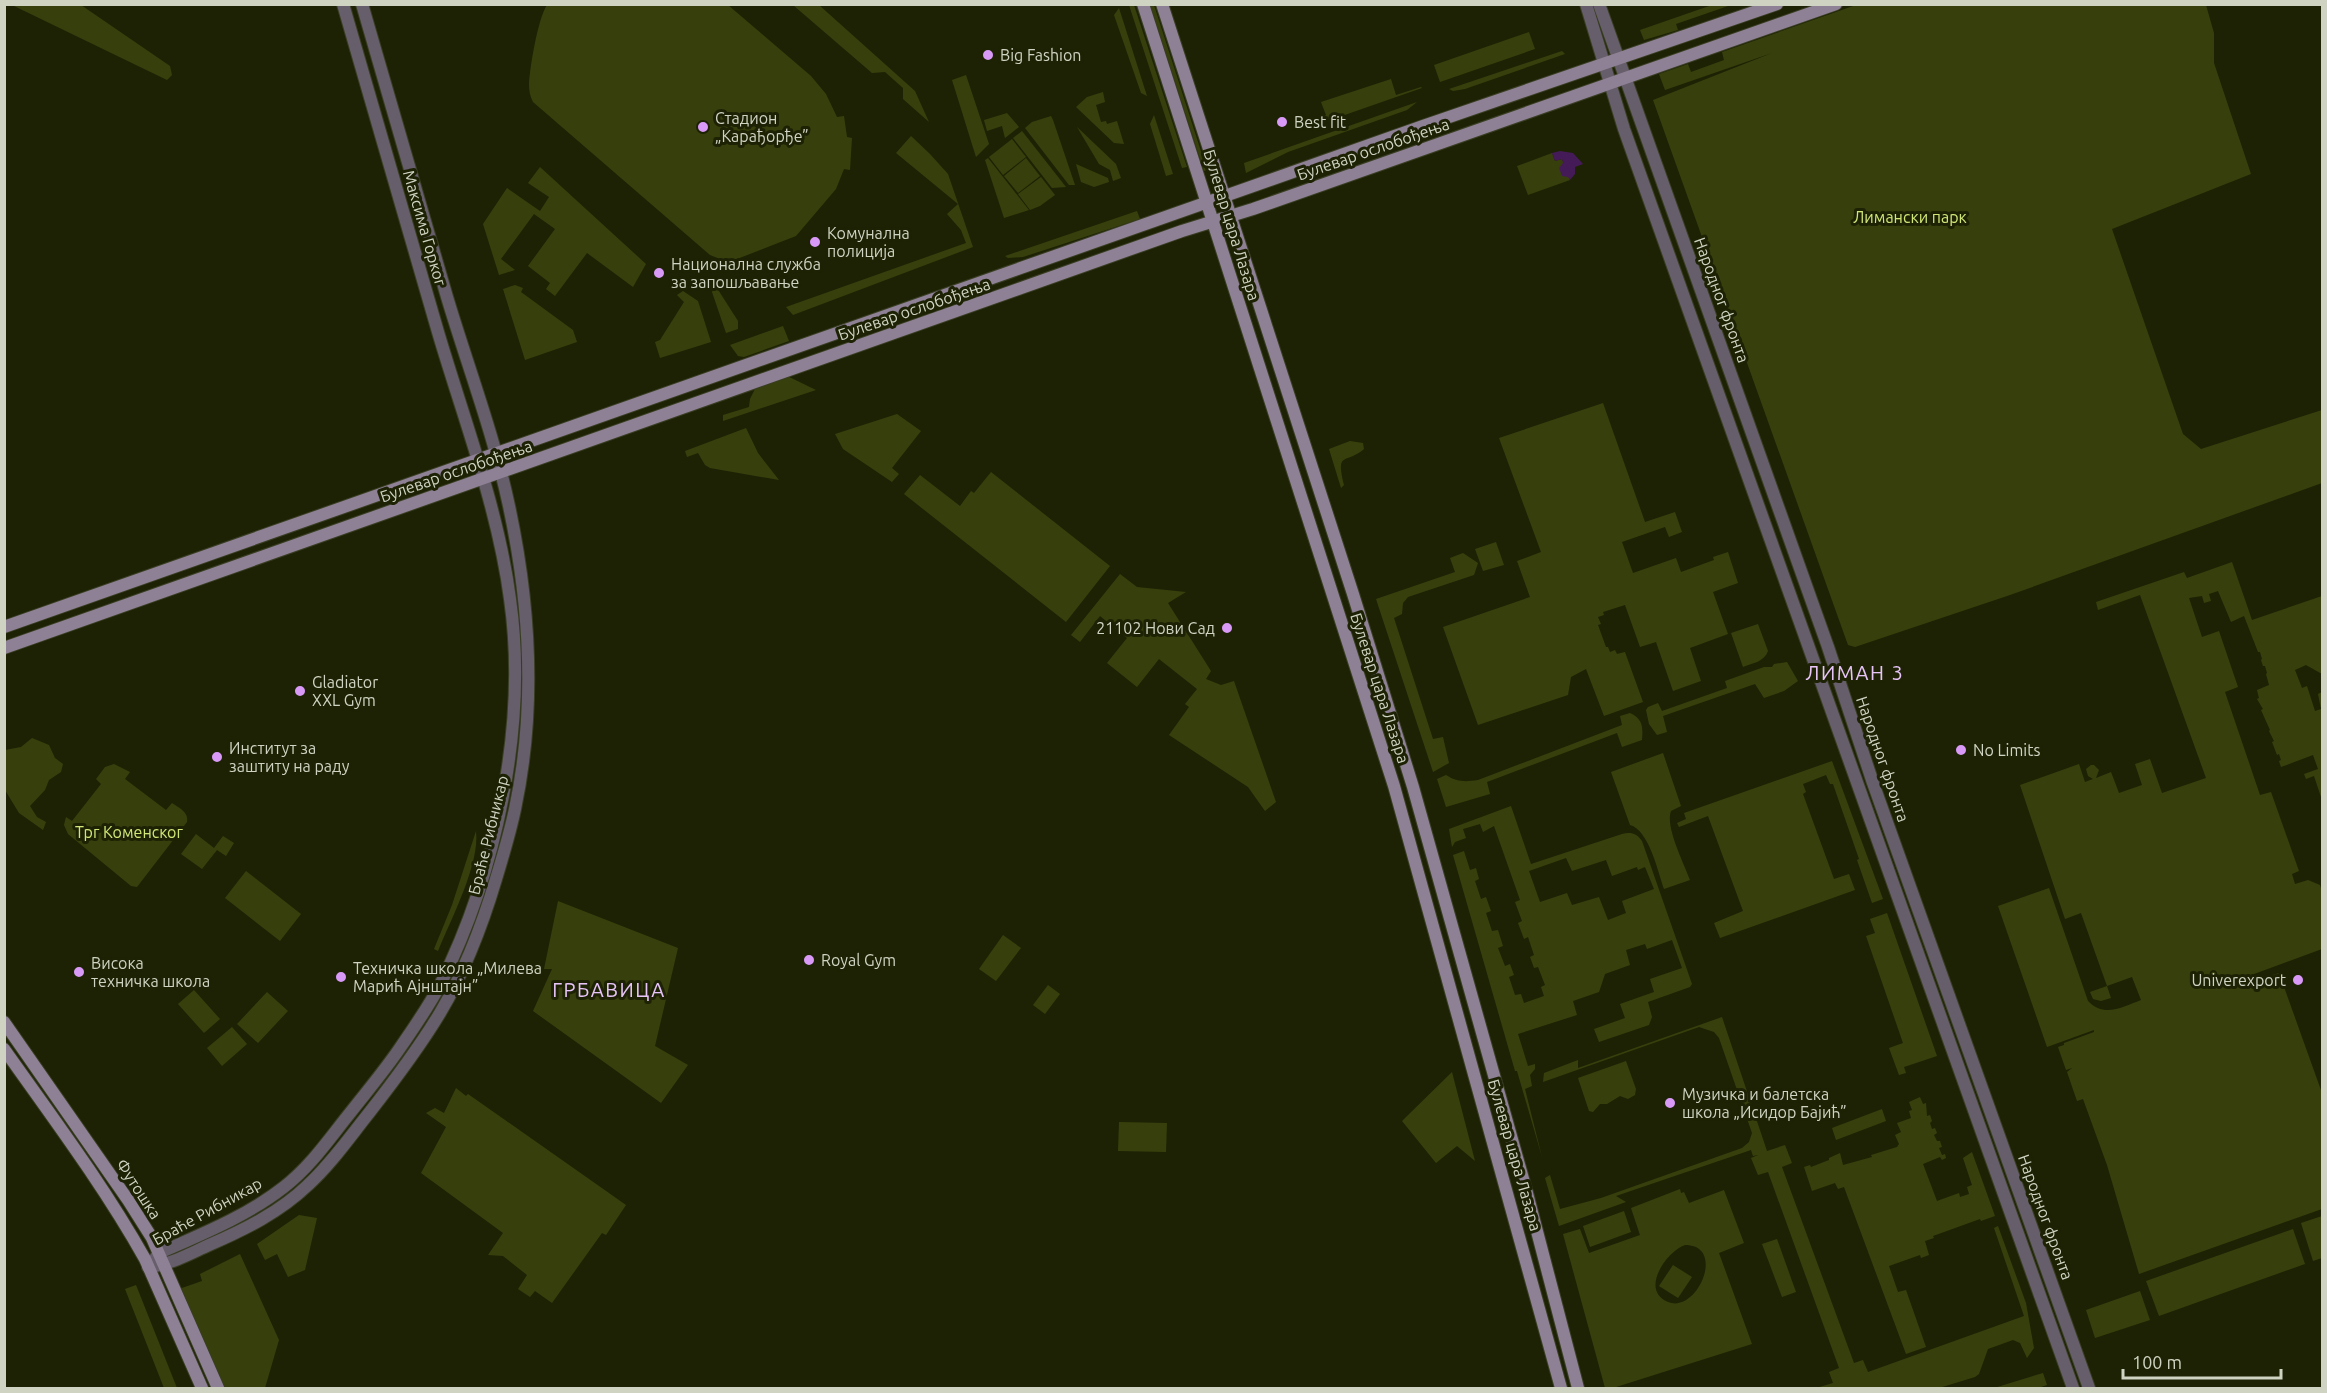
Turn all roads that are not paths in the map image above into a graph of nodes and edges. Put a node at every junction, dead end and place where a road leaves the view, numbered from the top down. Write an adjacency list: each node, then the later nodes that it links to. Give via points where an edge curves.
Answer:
1 (343, 4): 18 (street, Максима Горког)
2 (362, 4): 17 (street, Максима Горког)
3 (1143, 4): 14 (main road, Булевар цара Лазара)
4 (1162, 4): 13 (main road, Булевар цара Лазара)
5 (1586, 4): 10 (street, Народног фронта)
6 (1599, 4): 9 (street, Народног фронта)
7 (1776, 4): 9 (main road, Булевар ослобођења)
8 (1836, 4): 11 (main road, Булевар ослобођења)
9 (1618, 60): 10 (main road, Булевар ослобођења); 11 (street, Народног фронта)
10 (1604, 64): 12 (street, Народног фронта); 13 (main road, Булевар ослобођења)
11 (1624, 79): 12 (main road, Булевар ослобођења); 33 (street, Народног фронта)
12 (1610, 84): 15 (main road, Булевар ослобођења); 32 (street, Народног фронта)
13 (1224, 197): 14 (main road, Булевар ослобођења); 15 (main road, Булевар цара Лазара)
14 (1207, 203): 16 (main road, Булевар цара Лазара); 17 (main road, Булевар ослобођења)
15 (1230, 216): 16 (main road, Булевар ослобођења); 31 (main road, Булевар цара Лазара, via 1413,787)
16 (1213, 221): 19 (main road, Булевар ослобођења); 30 (main road, Булевар цара Лазара, via 1394,786)
17 (496, 454): 18 (main road, Булевар ослобођења); 19 (street, Максима Горког)
18 (478, 460): 20 (street, Максима Горког); 21 (main road, Булевар ослобођења)
19 (501, 473): 20 (main road, Булевар ослобођења); 26 (street, Браће Рибникар, via 524,599 525,729 515,810 470,953 440,1014 400,1074 335,1158 313,1180 256,1223)
20 (483, 479): 22 (main road, Булевар ослобођења); 25 (street, Браће Рибникар, via 510,599 514,681 502,804 466,928 428,1007 310,1164 255,1207)
21 (4, 627)
22 (4, 648)
23 (4, 1022): 25 (main road, Футошка, via 128,1200)
24 (4, 1049): 27 (main road, Футошка, via 114,1208)
25 (159, 1253): 26 (main road, Футошка); 27 (street, Браће Рибникар)
26 (165, 1265): 27 (street, Браће Рибникар); 29 (main road, Футошка)
27 (148, 1267): 28 (main road, Футошка)
28 (201, 1389)
29 (218, 1389)
30 (1561, 1389)
31 (1578, 1389)
32 (2073, 1389)
33 (2089, 1389)

